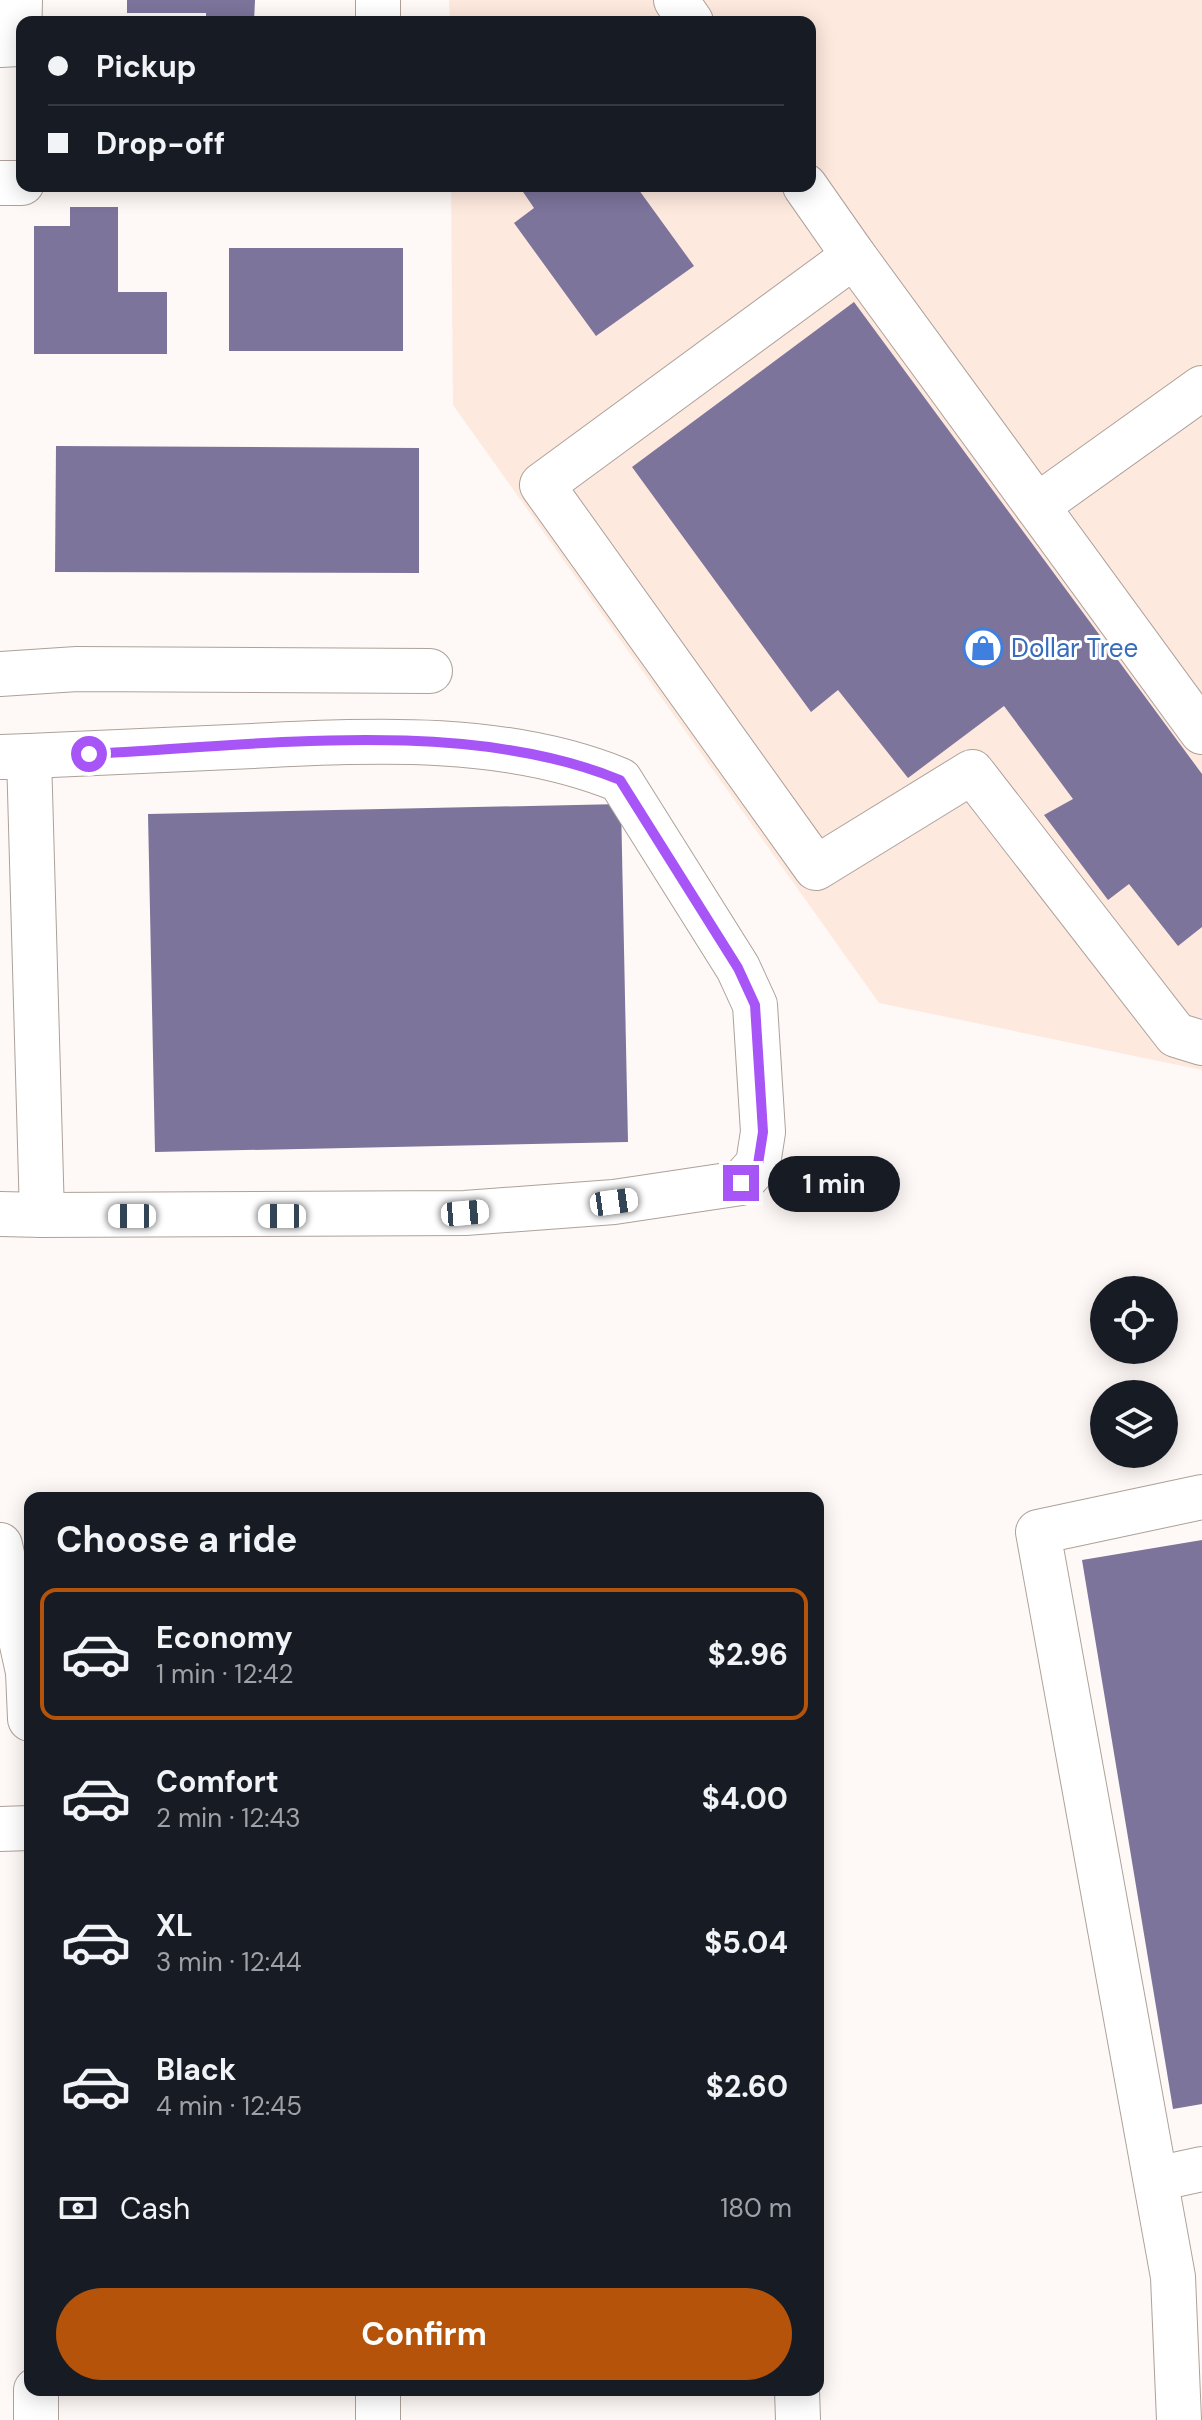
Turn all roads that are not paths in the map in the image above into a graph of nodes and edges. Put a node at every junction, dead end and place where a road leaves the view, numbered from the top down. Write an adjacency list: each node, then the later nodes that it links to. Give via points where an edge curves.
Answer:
1 (809, 192): 2 (street)
2 (854, 256): 4 (street); 9 (street, via 542,485 816,868 972,772 1176,1035)
3 (1202, 388): 4 (street)
4 (1037, 506): 7 (street)
5 (430, 671): 6 (street, via 77,669)
6 (0, 674)
7 (1202, 732)
8 (14, 757): 10 (street); 10 (street, via 388,740 504,750 591,768 620,780 738,968 755,1005 763,1132 758,1164 741,1183 614,1202 465,1213)
9 (1202, 1043)
10 (21, 1214)
11 (1202, 1497): 17 (street, via 1038,1532)
12 (0, 1545): 13 (street)
13 (24, 1654)
14 (24, 1828): 15 (street)
15 (0, 1829)
16 (1202, 2169): 17 (street)
17 (1156, 2179): 24 (street, via 1173,2277)
18 (36, 2396): 21 (street)
19 (378, 2396): 22 (street)
20 (797, 2396): 23 (street)
21 (36, 2420)
22 (378, 2420)
23 (798, 2420)
24 (1179, 2420)

